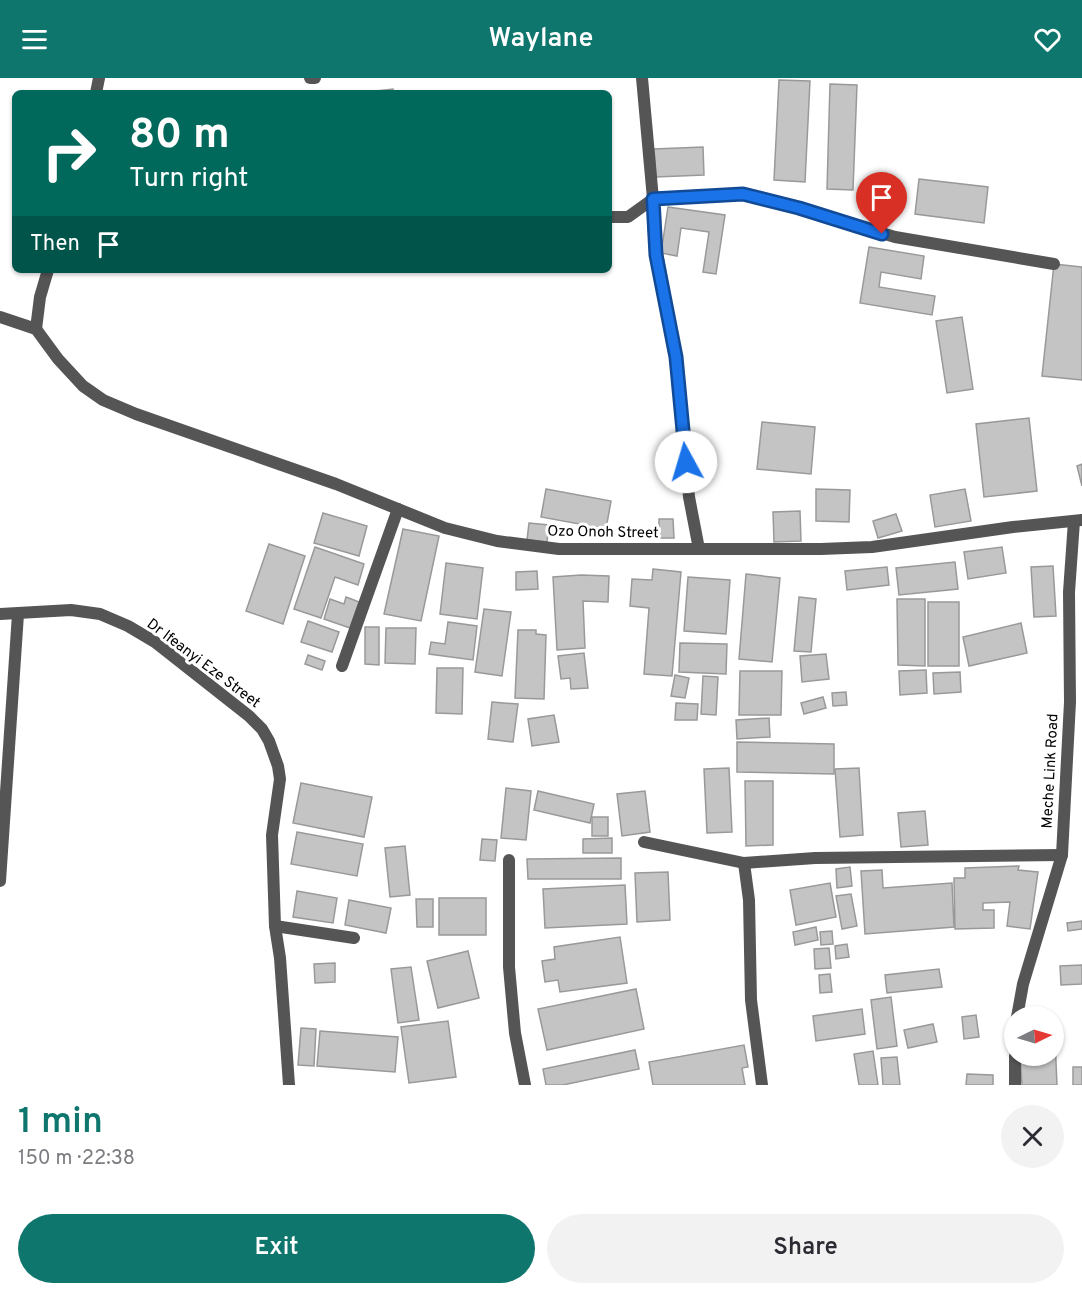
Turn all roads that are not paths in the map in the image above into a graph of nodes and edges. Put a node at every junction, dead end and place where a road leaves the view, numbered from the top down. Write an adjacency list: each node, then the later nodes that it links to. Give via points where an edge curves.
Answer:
1 (310, 78): 2 (street)
2 (315, 78)
3 (642, 78): 4 (street)
4 (653, 199): 5 (street, via 628,217); 6 (street, via 743,194 895,237); 12 (street, via 654,237 676,357 689,497)
5 (612, 217)
6 (1054, 264)
7 (47, 273): 9 (street)
8 (0, 317): 9 (street)
9 (36, 329): 10 (street, Ozo Onoh Street, via 58,359 103,400)
10 (398, 509): 12 (street, Ozo Onoh Street, via 445,528 527,545 559,549); 15 (street)
11 (1078, 521): 12 (street, Ozo Onoh Street, via 872,547); 17 (street, Meche Link Road, via 1069,592 1070,702)
12 (699, 549)
13 (0, 614): 14 (street, Dr Ifeanyi Eze Street)
14 (18, 614): 20 (street); 21 (street, Dr Ifeanyi Eze Street, via 83,611 128,626 156,642 262,729 275,755 280,779 272,835)
15 (342, 666)
16 (644, 842): 19 (street)
17 (1062, 855): 19 (street, via 826,857); 23 (street, Meche Link Road)
18 (508, 860): 26 (street, via 509,967)
19 (744, 863): 27 (street, via 749,900 751,1000)
20 (0, 881)
21 (275, 926): 22 (street); 25 (street, Dr Ifeanyi Eze Street)
22 (354, 938)
23 (1019, 1006)
24 (1015, 1066): 28 (street)
25 (290, 1085)
26 (525, 1085)
27 (762, 1085)
28 (1015, 1085)

